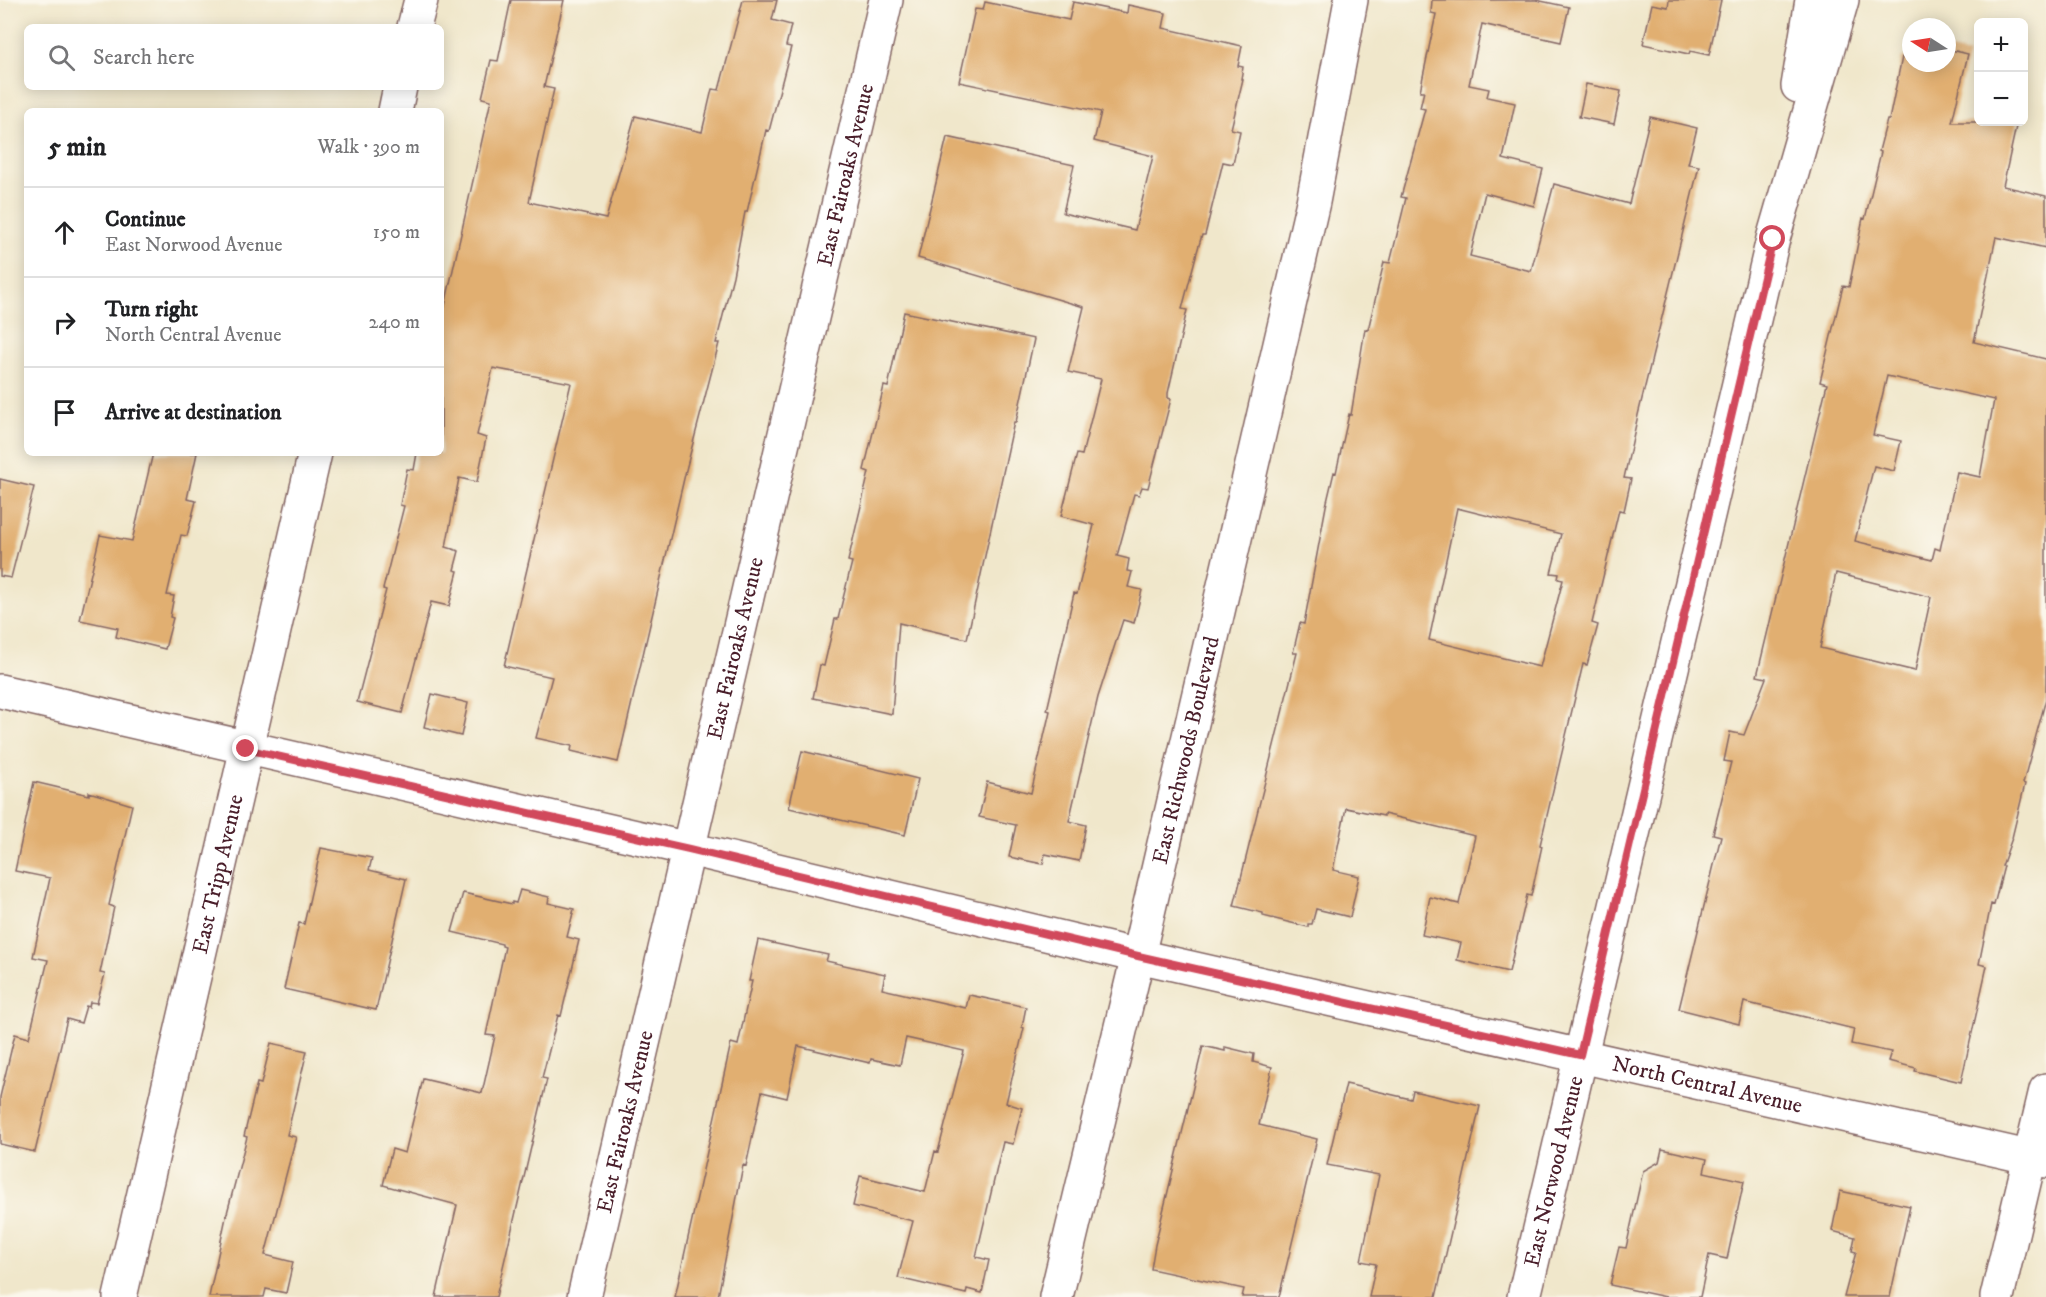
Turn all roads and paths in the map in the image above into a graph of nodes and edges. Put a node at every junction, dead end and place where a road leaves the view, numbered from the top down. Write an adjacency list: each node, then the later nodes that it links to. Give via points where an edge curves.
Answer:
1 (421, 0): 7 (street)
2 (886, 0): 15 (street, East Fairoaks Avenue)
3 (1350, 0): 10 (street, East Richwoods Boulevard)
4 (1370, 0): 10 (street, East Richwoods Boulevard)
5 (1812, 0): 11 (street, East Norwood Avenue)
6 (1842, 0): 11 (street, East Norwood Avenue)
7 (415, 24)
8 (399, 90): 9 (street)
9 (396, 108)
10 (1312, 202): 16 (street, East Richwoods Boulevard)
11 (1773, 239): 17 (street, East Norwood Avenue)
12 (314, 456): 14 (street, East Tripp Avenue)
13 (0, 691): 14 (street, North Central Avenue)
14 (246, 749): 15 (street, North Central Avenue); 20 (street, East Tripp Avenue)
15 (689, 849): 16 (street, North Central Avenue); 21 (street, East Fairoaks Avenue)
16 (1138, 956): 17 (street, North Central Avenue); 22 (street, East Richwoods Boulevard)
17 (1580, 1055): 19 (street, North Central Avenue); 23 (street, East Norwood Avenue)
18 (2046, 1090): 19 (street)
19 (2038, 1159): 24 (street)
20 (120, 1297)
21 (584, 1297)
22 (1056, 1297)
23 (1524, 1297)
24 (1997, 1297)

